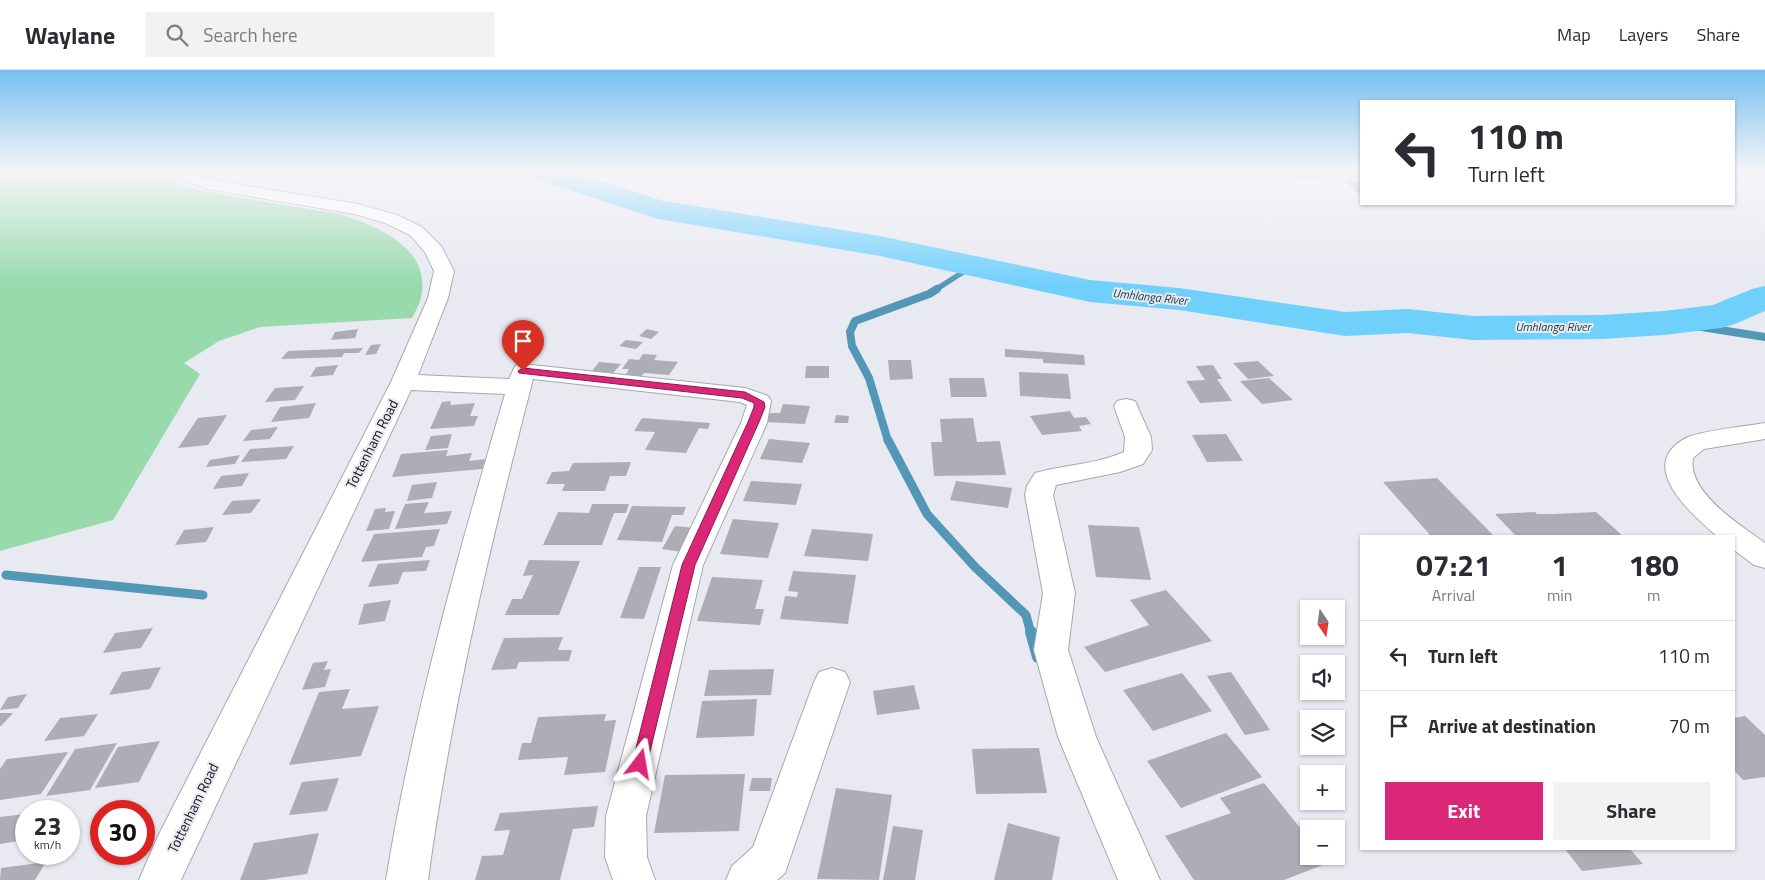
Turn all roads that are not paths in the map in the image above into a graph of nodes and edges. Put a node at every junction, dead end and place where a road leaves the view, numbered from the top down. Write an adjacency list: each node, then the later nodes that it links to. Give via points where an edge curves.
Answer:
1 (357, 210): 2 (street, Tottenham Road, via 391,218 416,231 434,250 444,271 438,298)
2 (403, 382): 3 (street); 10 (street, Tottenham Road)
3 (518, 387): 11 (street, via 442,680 416,808); 12 (street, via 523,371 745,395 759,402 754,422 688,565 626,816 626,857)
4 (1126, 406): 14 (street, via 1138,437 1139,450 1134,458 1120,464 1046,479 1039,495 1059,594 1051,650 1077,737)
5 (1765, 431): 7 (street, via 1696,443 1680,455 1678,472 1689,492)
6 (1735, 535): 8 (street)
7 (1735, 535)
8 (1765, 558)
9 (832, 682): 13 (street, via 770,859)
10 (160, 880)
11 (407, 880)
12 (634, 880)
13 (747, 880)
14 (1139, 880)

